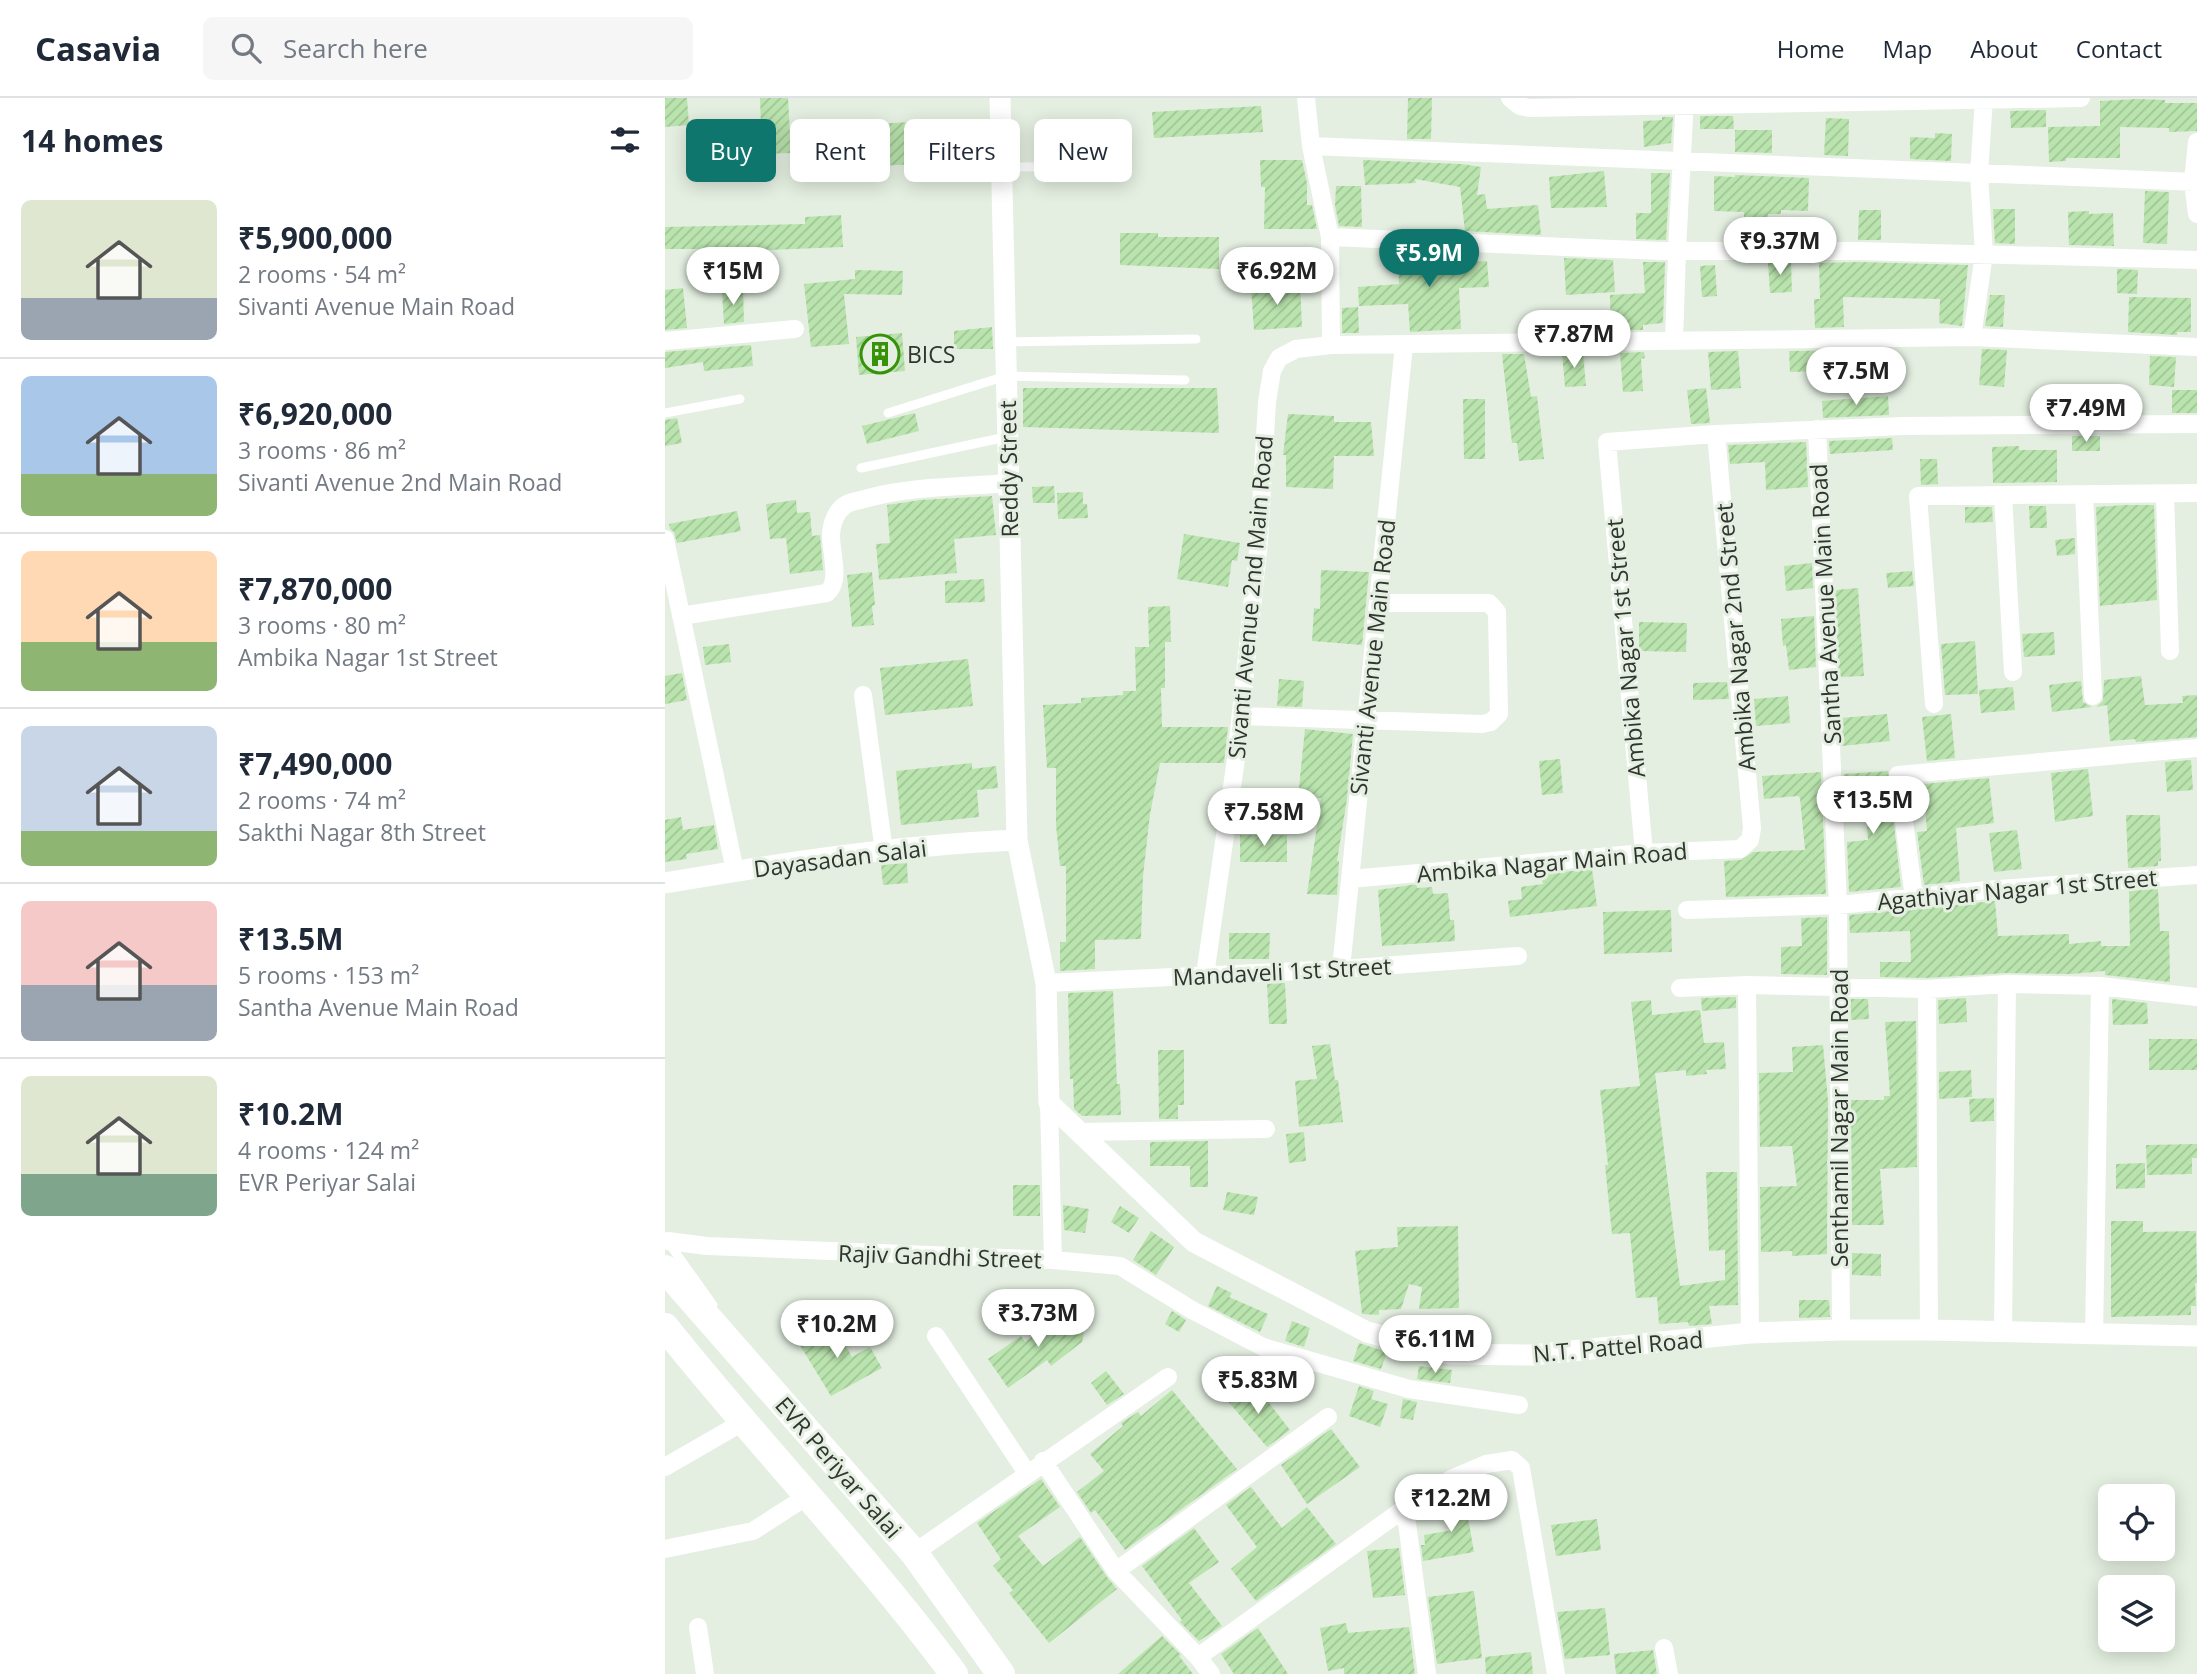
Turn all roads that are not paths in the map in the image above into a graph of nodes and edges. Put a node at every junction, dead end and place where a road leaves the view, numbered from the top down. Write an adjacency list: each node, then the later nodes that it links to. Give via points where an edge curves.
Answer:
1 (1000, 98): 7 (street, Reddy Street)
2 (1306, 98): 9 (street)
3 (1510, 98): 6 (street, via 1529,108)
4 (2081, 98): 5 (street)
5 (1984, 99): 6 (street); 11 (street)
6 (1685, 101): 10 (street)
7 (1001, 119)
8 (2197, 142): 13 (street)
9 (1311, 146): 10 (street); 15 (street)
10 (1682, 161): 11 (street); 16 (street)
11 (1979, 174): 13 (street); 17 (street)
12 (1002, 182): 24 (street, Reddy Street)
13 (2195, 182): 14 (street)
14 (2197, 214)
15 (1330, 237): 16 (street); 25 (street)
16 (1677, 251): 17 (street); 23 (street)
17 (1984, 254): 18 (street); 20 (street)
18 (2197, 260)
19 (795, 329): 22 (street)
20 (1972, 337): 23 (street, Sivanti Avenue 2nd Main Road); 27 (street, Sivanti Avenue 2nd Main Road)
21 (1196, 339): 24 (lane)
22 (665, 341)
23 (1674, 341): 26 (street, Sivanti Avenue 2nd Main Road)
24 (1006, 342): 28 (street, Reddy Street)
25 (1331, 345): 26 (street, Sivanti Avenue 2nd Main Road); 52 (street, Sivanti Avenue 2nd Main Road, via 1296,349 1279,358 1272,371)
26 (1404, 345): 45 (street, Sivanti Avenue Main Road)
27 (2197, 347)
28 (1006, 376): 29 (lane); 32 (lane); 36 (street, Reddy Street)
29 (1185, 380)
30 (740, 399): 31 (lane)
31 (665, 413)
32 (888, 413)
33 (2197, 424): 34 (street)
34 (1817, 429): 35 (street); 64 (street, Santha Avenue Main Road)
35 (1716, 434): 56 (street, Ambika Nagar 2nd Street); 58 (street, Ambika Nagar 1st Street, via 1607,442)
36 (1008, 436): 37 (lane); 38 (street, Reddy Street)
37 (861, 468)
38 (1009, 483): 46 (street, via 887,493 848,504 832,526 834,580 827,593); 55 (street, Reddy Street)
39 (2197, 493): 41 (street)
40 (2084, 494): 41 (street); 42 (street); 50 (street)
41 (2165, 494): 47 (street)
42 (2003, 495): 48 (street); 51 (street, via 1918,496)
43 (665, 539): 44 (street)
44 (669, 574): 46 (street)
45 (1378, 603): 53 (street, Sivanti Avenue Main Road); 53 (street, via 1494,606 1499,714 1482,724)
46 (681, 616): 59 (street)
47 (2170, 651)
48 (2013, 672)
49 (863, 695): 57 (street)
50 (2094, 696)
51 (1934, 704)
52 (1241, 716): 53 (street); 68 (street, Sivanti Avenue 2nd Main Road)
53 (1366, 720): 61 (street, Sivanti Avenue Main Road)
54 (2197, 748): 63 (street, via 1898,775)
55 (1017, 840): 57 (street, Dayasadan Salai); 69 (street)
56 (1750, 840): 58 (street, Ambika Nagar Main Road, via 1740,849)
57 (884, 852): 59 (street, Dayasadan Salai)
58 (1644, 853): 61 (street, Ambika Nagar Main Road)
59 (735, 871): 62 (street, Dayasadan Salai)
60 (2197, 875): 63 (street, Agathiyar Nagar 1st Street)
61 (1350, 879): 67 (street, Sivanti Avenue Main Road)
62 (665, 883)
63 (1914, 898): 64 (street, Agathiyar Nagar 1st Street)
64 (1838, 905): 65 (street, Agathiyar Nagar 1st Street); 72 (street, Senthamil Nagar Main Road)
65 (1687, 910)
66 (1518, 956): 67 (street, Mandaveli 1st Street)
67 (1341, 968): 68 (street, Mandaveli 1st Street)
68 (1205, 975): 69 (street, Mandaveli 1st Street)
69 (1046, 983): 77 (street)
70 (2007, 984): 73 (street); 75 (street); 86 (street)
71 (1747, 985): 72 (street); 74 (street); 87 (street)
72 (1838, 986): 75 (street); 84 (street, Senthamil Nagar Main Road)
73 (2100, 986): 76 (street); 89 (street)
74 (1680, 988)
75 (1927, 989): 85 (street)
76 (2197, 997)
77 (1049, 1103): 79 (street, N.T. Pattel Road); 81 (street)
78 (1266, 1129): 79 (street)
79 (1080, 1132): 87 (street, N.T. Pattel Road, via 1194,1242 1367,1332 1450,1354 1532,1355)
80 (667, 1240): 81 (street, Rajiv Gandhi Street, via 707,1246); 88 (lane, via 717,1311)
81 (1053, 1260): 94 (street, Rajiv Gandhi Street, via 1120,1266 1263,1346 1409,1389)
82 (665, 1269): 88 (main road, EVR Periyar Salai)
83 (665, 1327): 92 (main road, EVR Periyar Salai)
84 (1841, 1330): 85 (street, N.T. Pattel Road); 87 (street, N.T. Pattel Road)
85 (1929, 1330): 86 (street, N.T. Pattel Road)
86 (2003, 1332): 89 (street, N.T. Pattel Road)
87 (1750, 1333)
88 (722, 1334): 103 (main road, EVR Periyar Salai)
89 (2094, 1335): 91 (street, N.T. Pattel Road)
90 (936, 1336): 99 (street)
91 (2197, 1336)
92 (676, 1348): 96 (main road, EVR Periyar Salai)
93 (1168, 1377): 97 (street)
94 (1518, 1405)
95 (1328, 1418): 104 (street)
96 (743, 1422): 98 (street); 100 (main road, EVR Periyar Salai)
97 (1043, 1461): 99 (street); 104 (street)
98 (665, 1467)
99 (1027, 1473): 103 (street)
100 (809, 1495): 102 (street, via 753,1531); 109 (main road, EVR Periyar Salai)
101 (1405, 1508): 107 (street); 112 (street); 113 (street, via 1451,1479 1486,1464 1513,1460 1521,1468)
102 (665, 1549)
103 (914, 1553): 110 (main road, EVR Periyar Salai)
104 (1116, 1571): 107 (street)
105 (698, 1627): 108 (street)
106 (1664, 1648): 114 (street)
107 (1198, 1657): 111 (street)
108 (705, 1674)
109 (954, 1674)
110 (1001, 1674)
111 (1211, 1674)
112 (1427, 1674)
113 (1556, 1674)
114 (1669, 1674)

